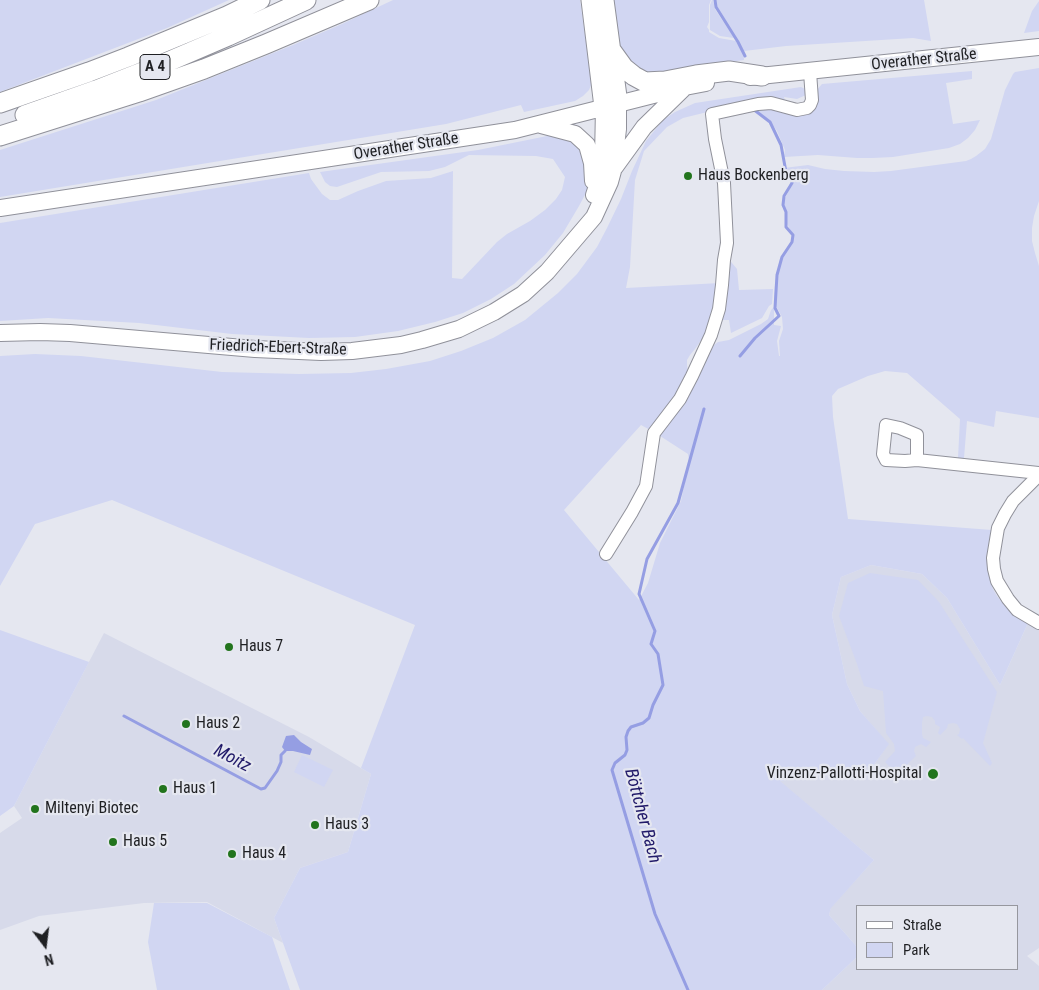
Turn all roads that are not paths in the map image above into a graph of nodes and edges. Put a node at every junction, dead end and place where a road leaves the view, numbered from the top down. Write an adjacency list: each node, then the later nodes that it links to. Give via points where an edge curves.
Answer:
1 (260, 0): 11 (highway, A 4, via 128,57)
2 (306, 0): 13 (highway, A 4, via 132,77)
3 (369, 0): 15 (highway, via 204,69)
4 (591, 0): 12 (highway)
5 (604, 0): 7 (highway)
6 (1039, 48): 8 (main road, Overather Straße)
7 (611, 50): 9 (highway, via 624,68 645,82 729,71); 12 (highway)
8 (810, 72): 9 (main road, Overather Straße); 23 (street, via 812,100 807,108 790,110 771,103 712,114 724,183 727,243 719,309 711,335 680,399 654,433 646,486)
9 (762, 76): 10 (main road, Overather Straße)
10 (685, 87): 12 (main road, Overather Straße); 16 (main road, via 644,127)
11 (0, 103)
12 (611, 106): 14 (main road, Overather Straße); 16 (main road, via 618,129); 17 (main road)
13 (0, 124)
14 (540, 124): 17 (main road, via 576,134 587,145 592,162); 18 (main road, Overather Straße)
15 (0, 136)
16 (613, 171): 19 (main road, Friedrich-Ebert-Straße, via 594,217)
17 (593, 198): 19 (main road)
18 (0, 208)
19 (579, 235): 20 (main road, Friedrich-Ebert-Straße, via 536,283 494,312 459,329 401,345 352,351 284,351 70,333)
20 (0, 333)
21 (916, 460): 22 (street)
22 (1039, 474): 24 (street, via 1004,514 993,558 998,581 1008,599 1018,610)
23 (606, 554)
24 (1039, 623)

